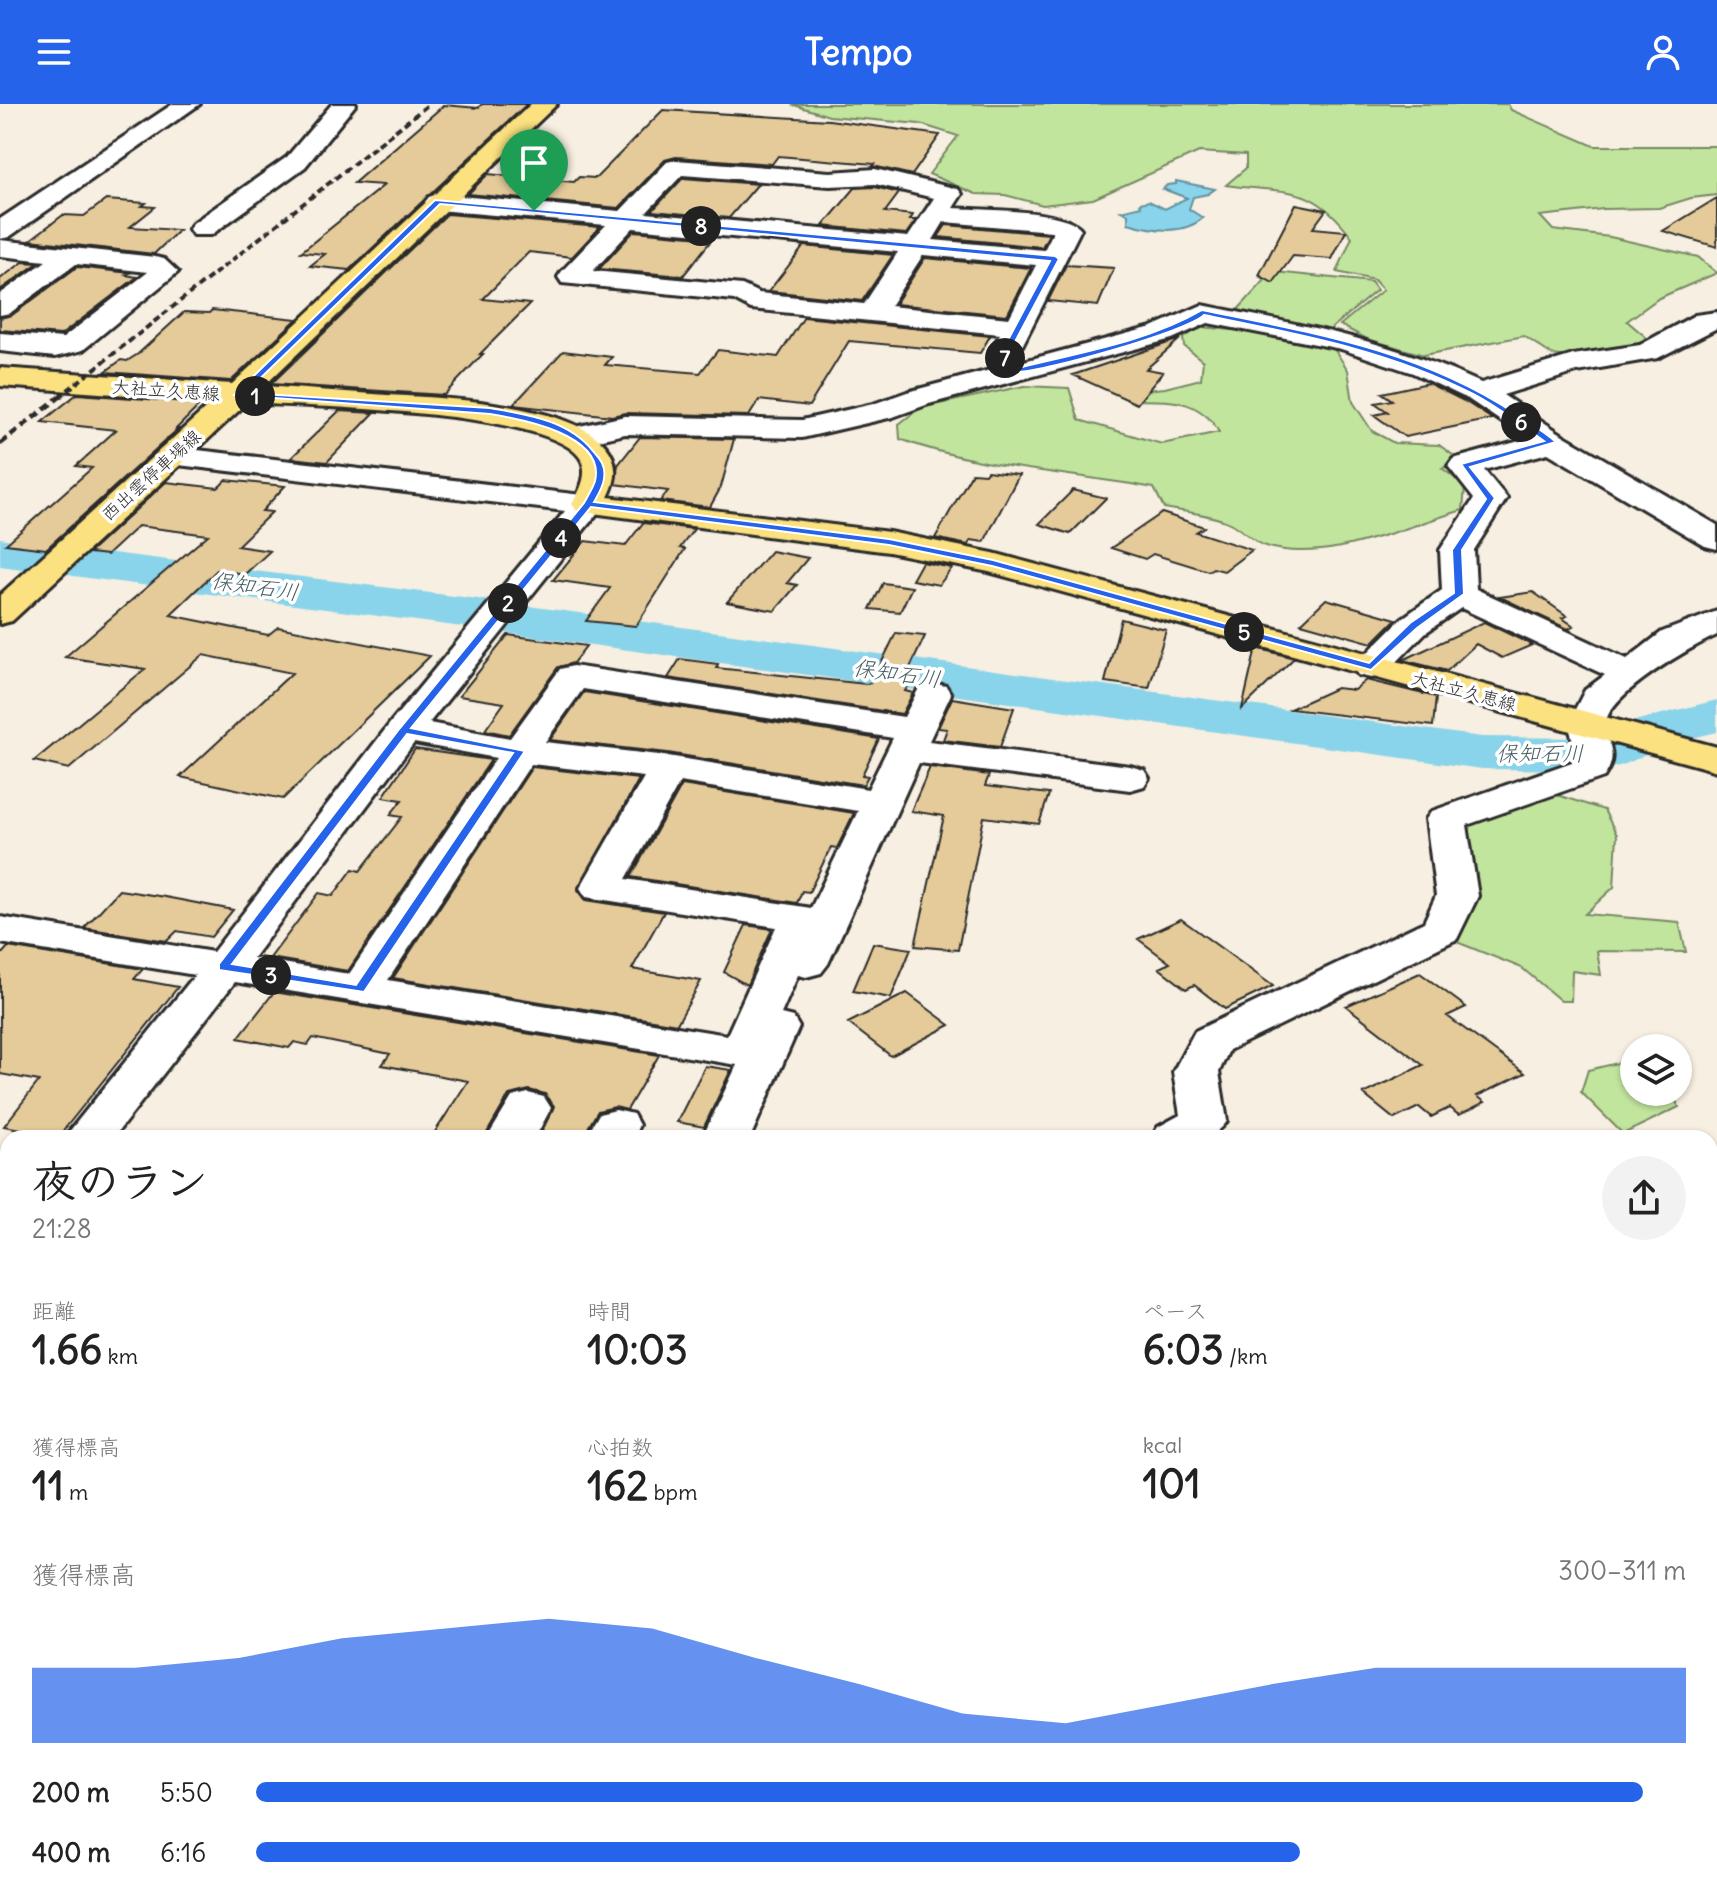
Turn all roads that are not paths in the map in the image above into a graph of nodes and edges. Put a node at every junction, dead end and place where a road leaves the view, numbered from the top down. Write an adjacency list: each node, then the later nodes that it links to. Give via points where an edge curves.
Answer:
1 (188, 104): 8 (street)
2 (344, 104): 10 (street, via 296,162)
3 (545, 104): 6 (main road, 西出雲停車場線)
4 (779, 175): 5 (street); 9 (street, via 676,167); 11 (street)
5 (830, 179): 7 (street, via 906,181 949,194); 13 (street)
6 (438, 202): 9 (street); 28 (main road, 西出雲停車場線)
7 (937, 214): 14 (street); 17 (street, via 1055,224 1068,229)
8 (11, 215): 12 (street)
9 (629, 219): 11 (street); 18 (street, via 572,277)
10 (202, 229)
11 (734, 229): 13 (street); 18 (street)
12 (0, 231)
13 (787, 234): 14 (street); 19 (street)
14 (916, 246): 17 (street); 21 (street)
15 (0, 248): 16 (street)
16 (69, 257): 20 (street); 24 (street, via 155,265 165,272 73,344 55,348)
17 (1055, 259): 23 (street)
18 (685, 288): 19 (street)
19 (742, 293): 21 (street, via 751,301)
20 (0, 307)
21 (872, 313): 23 (street)
22 (1717, 320): 27 (street, via 1705,321 1648,352 1573,364)
23 (1017, 327): 25 (street, via 1004,355)
24 (0, 342)
25 (1021, 370): 27 (street, via 1162,333 1202,313 1347,342 1423,367); 29 (street, via 802,429 625,425)
26 (0, 377): 28 (main road, 大社立久恵線)
27 (1479, 393): 30 (street)
28 (238, 395): 29 (main road, 大社立久恵線, via 490,411); 31 (main road, 西出雲停車場線)
29 (577, 436): 32 (main road, via 599,464 600,481)
30 (1552, 442): 33 (street); 34 (street, via 1464,466 1491,498 1457,550)
31 (172, 456): 32 (street); 35 (main road, 西出雲停車場線)
32 (588, 504): 37 (main road, 大社立久恵線, via 889,542 993,563); 40 (street)
33 (1717, 539)
34 (1459, 594): 37 (street, via 1413,626); 38 (street)
35 (0, 614)
36 (1717, 622): 38 (street, via 1675,640)
37 (1371, 667): 42 (main road, 大社立久恵線)
38 (1629, 673): 42 (street, via 1598,698)
39 (933, 694): 41 (street)
40 (404, 730): 43 (street); 49 (street)
41 (911, 740): 43 (street, via 573,677); 46 (street); 47 (street)
42 (1597, 743): 44 (main road, 大社立久恵線, via 1668,746); 54 (street, via 1446,819 1457,896 1442,930 1211,1041 1196,1072 1204,1121)
43 (520, 751): 45 (street); 50 (street)
44 (1717, 759)
45 (668, 768): 47 (street); 51 (street, via 601,888 801,918)
46 (1130, 778)
47 (881, 803): 51 (street)
48 (0, 930): 49 (street)
49 (224, 967): 50 (street); 52 (street)
50 (360, 990): 51 (street, via 742,1052)
51 (760, 1038): 53 (street)
52 (94, 1130)
53 (729, 1130)
54 (1189, 1130)

